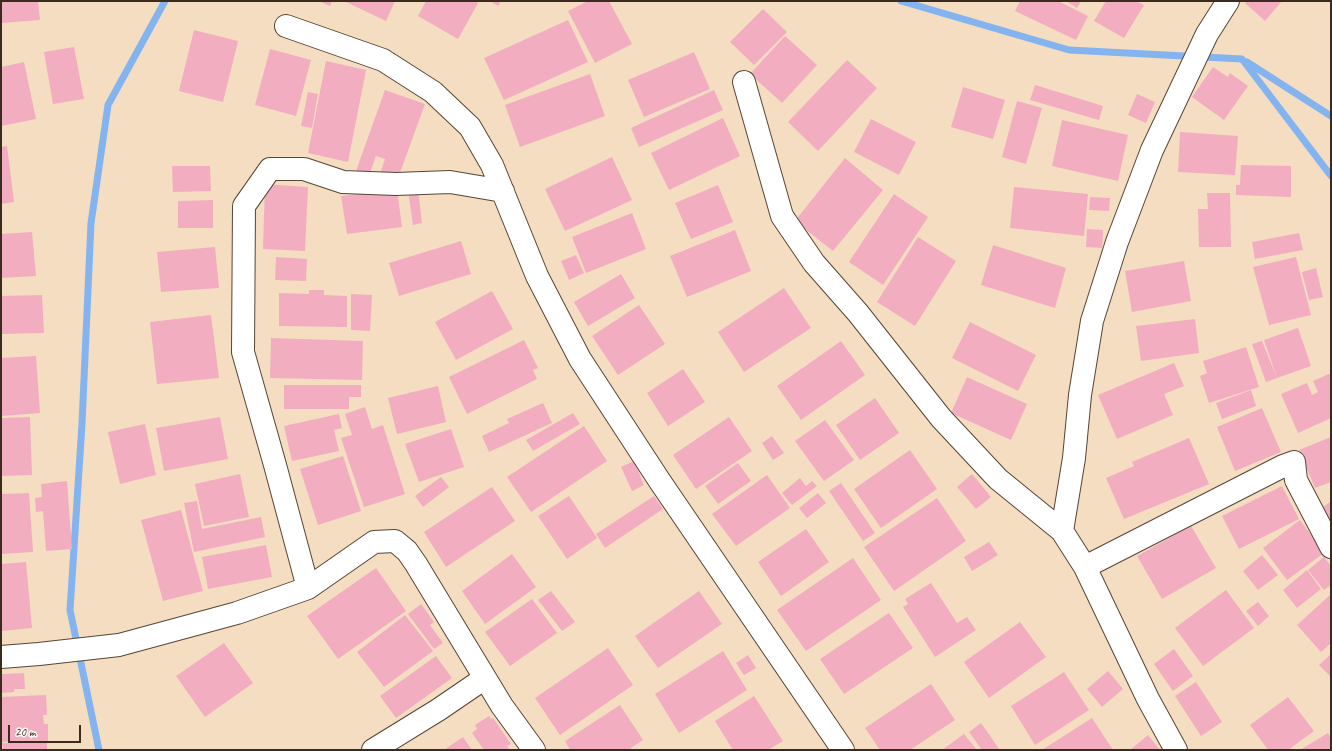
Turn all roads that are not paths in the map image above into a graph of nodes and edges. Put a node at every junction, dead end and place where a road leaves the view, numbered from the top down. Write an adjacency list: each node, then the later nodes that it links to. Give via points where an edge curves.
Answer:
1 (1228, 1): 5 (street, via 1207,34 1152,150 1117,242 1092,320)
2 (286, 26): 4 (street, via 383,60 433,92 470,126 492,164)
3 (744, 82): 5 (street, via 782,216 814,263 941,418 998,479)
4 (503, 191): 8 (street, via 450,182 343,182 304,169 270,169 244,206 243,352); 13 (street, via 537,276 580,359)
5 (1062, 531): 7 (street)
6 (1331, 546): 7 (street, via 1296,480 1294,462)
7 (1085, 567): 14 (street, via 1148,699)
8 (308, 588): 9 (street, via 237,613 119,645); 10 (street, via 374,542 395,541 407,551 416,564)
9 (1, 657)
10 (485, 678): 11 (street); 12 (street)
11 (373, 750)
12 (534, 750)
13 (842, 750)
14 (1176, 750)

